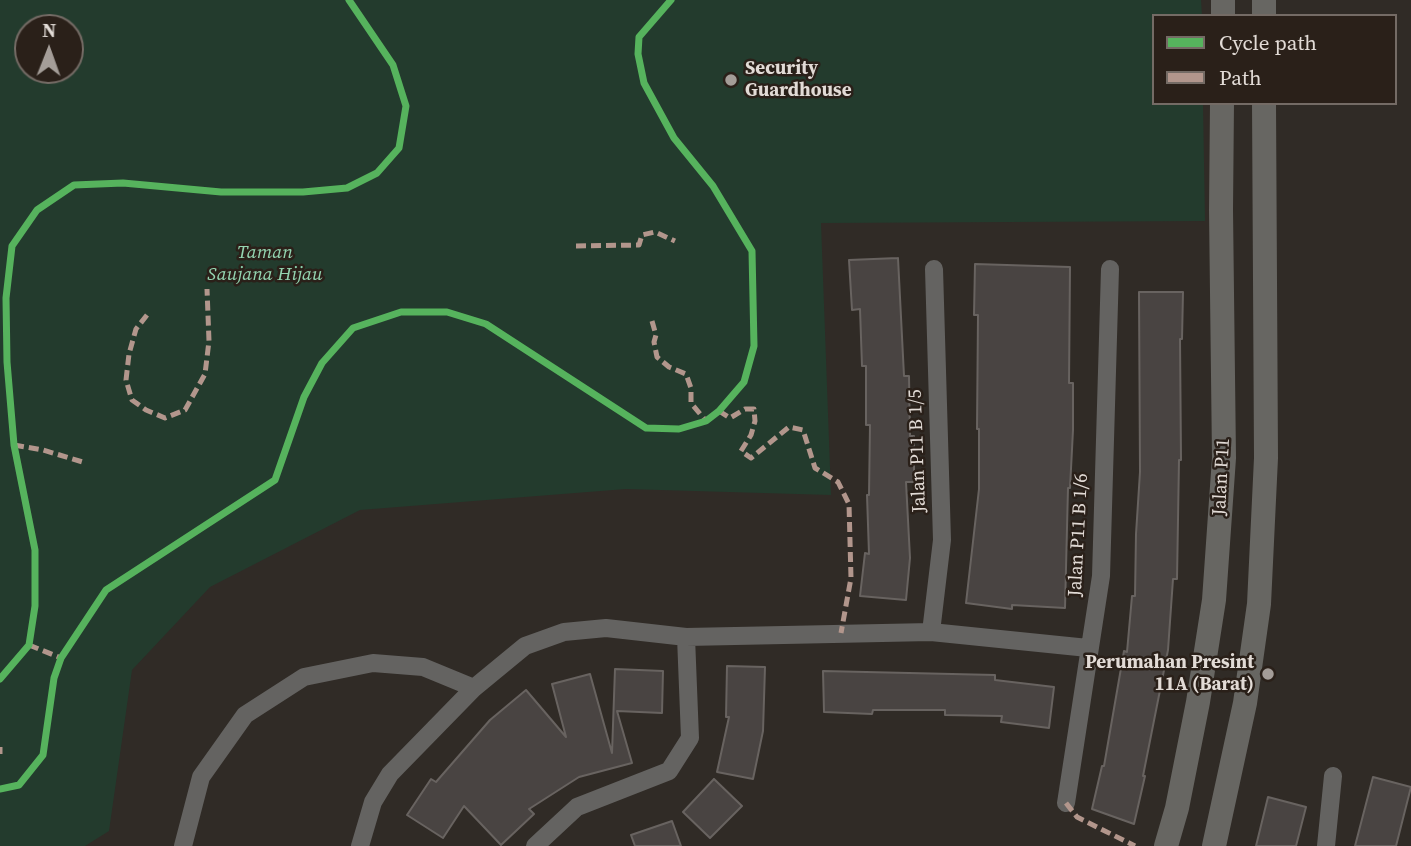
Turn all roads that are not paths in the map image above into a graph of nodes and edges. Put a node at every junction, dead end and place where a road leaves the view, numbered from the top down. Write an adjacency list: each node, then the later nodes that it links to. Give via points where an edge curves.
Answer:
1 (1222, 105): 14 (main road, Jalan P11, via 1223,484 1214,600 1198,702)
2 (1264, 105): 15 (main road, via 1266,458 1259,604 1245,703)
3 (1110, 268): 7 (street, Jalan P11 B 1/6, via 1101,576)
4 (934, 269): 5 (street, Jalan P11 B 1/5, via 942,540)
5 (931, 632): 6 (street); 7 (street)
6 (686, 637): 8 (street, via 606,628 564,632 525,646); 13 (street, via 690,738 670,771 577,807)
7 (1088, 648): 10 (street, Jalan P11 B 1/6)
8 (474, 688): 11 (street, via 423,667 373,663 304,677 245,715 201,777); 12 (street, via 390,774 373,802)
9 (1333, 776): 16 (street)
10 (1066, 803)
11 (183, 846)
12 (360, 846)
13 (534, 846)
14 (1166, 846)
15 (1214, 846)
16 (1326, 846)

